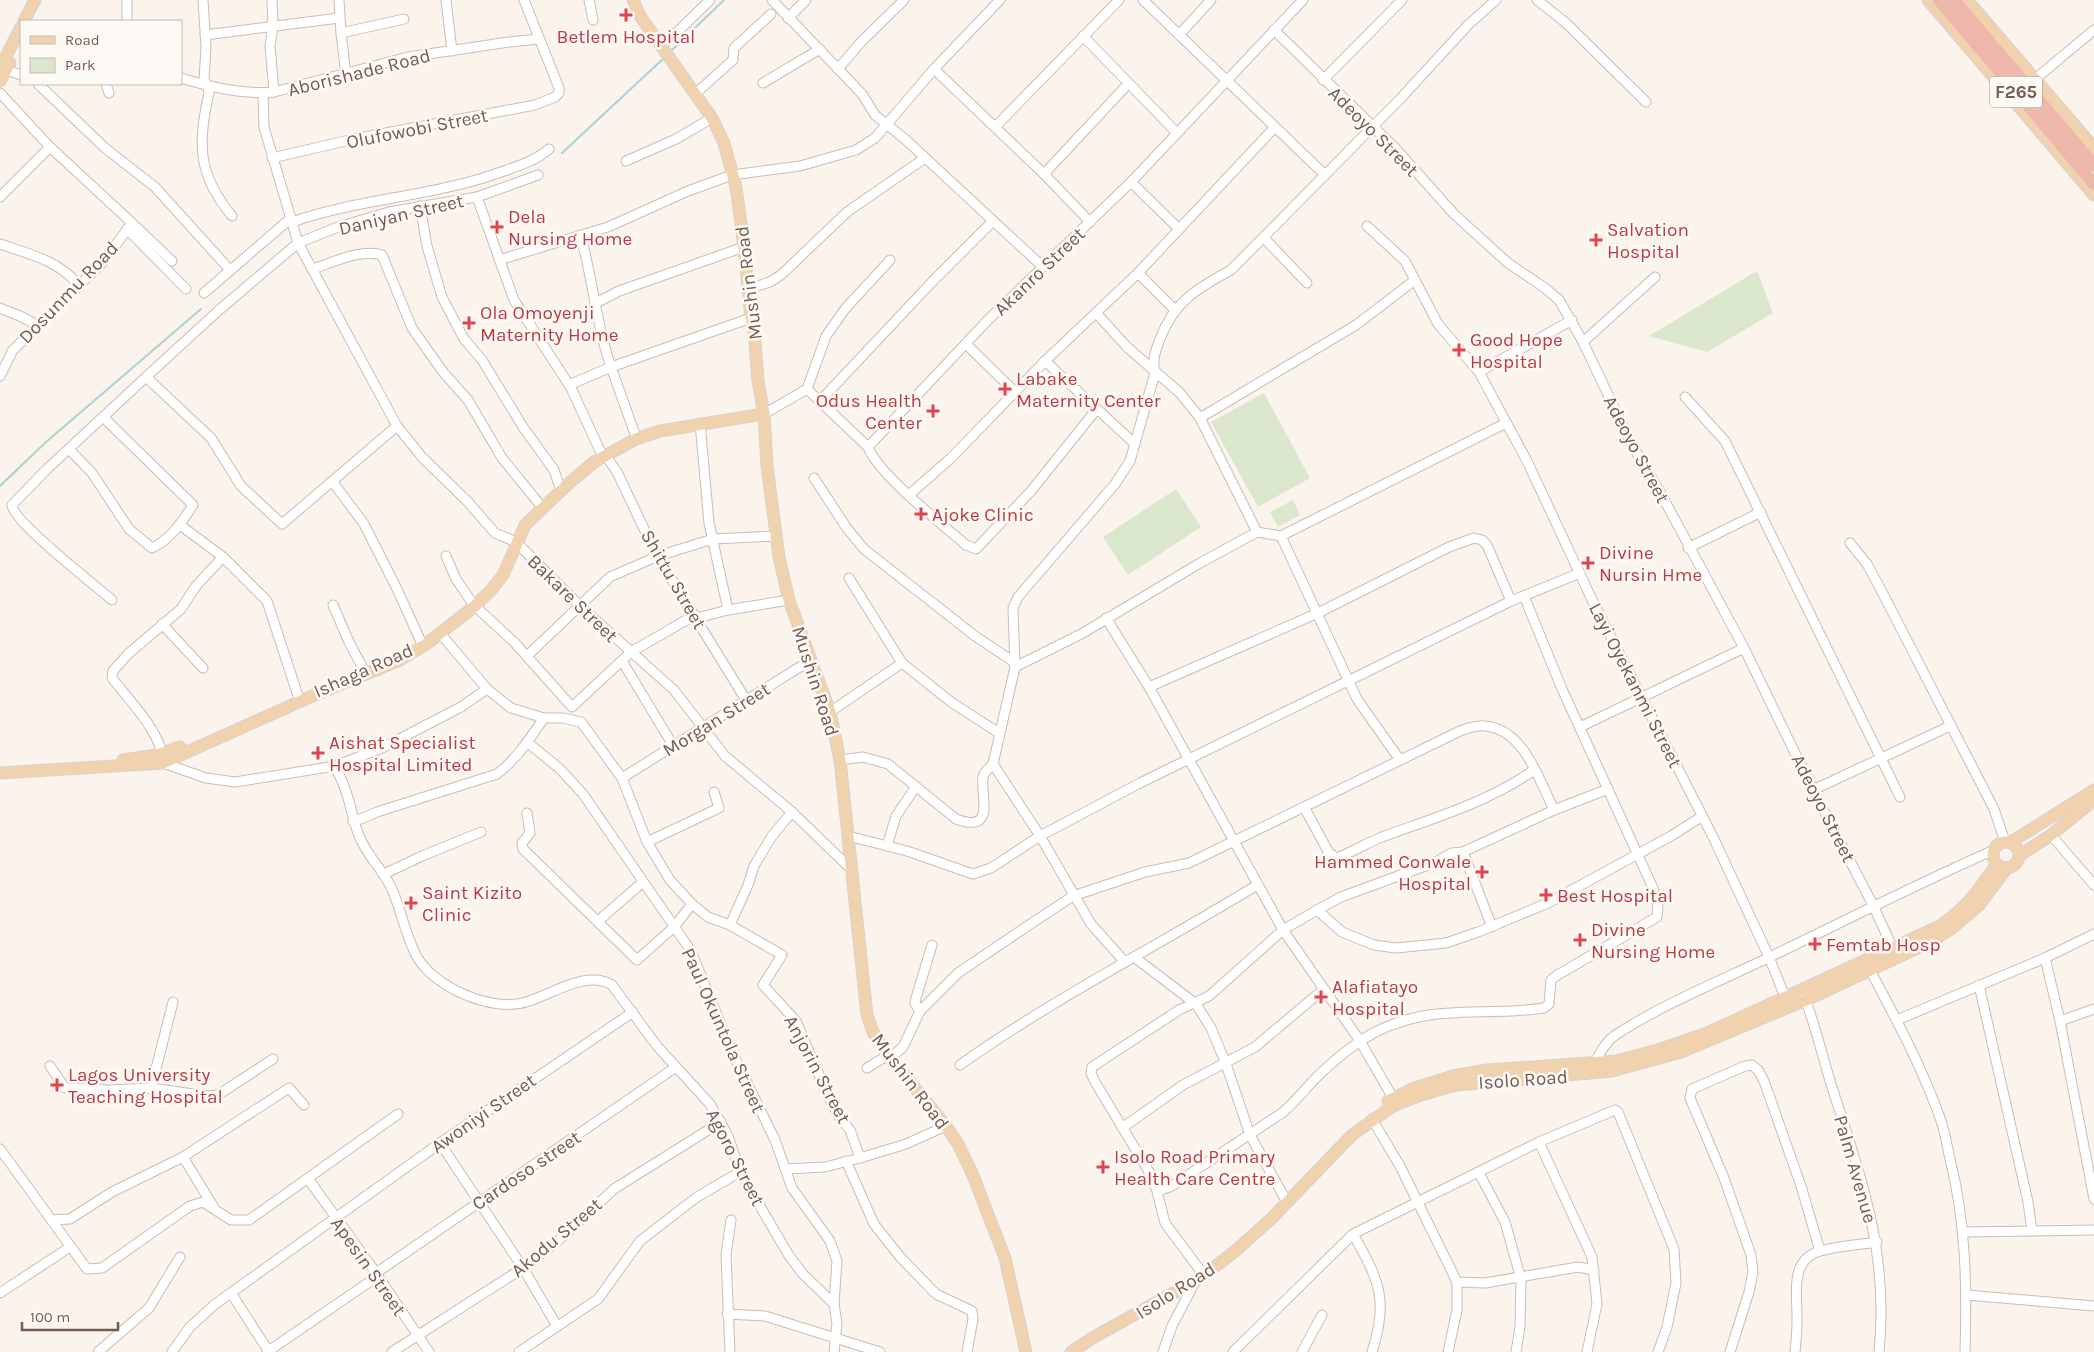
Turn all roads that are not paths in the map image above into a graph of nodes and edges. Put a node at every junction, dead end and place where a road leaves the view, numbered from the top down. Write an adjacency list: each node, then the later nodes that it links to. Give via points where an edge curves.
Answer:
1 (35, 0): 31 (main road)
2 (42, 0): 32 (main road)
3 (127, 0): 33 (street)
4 (203, 0): 40 (street)
5 (272, 0): 35 (street)
6 (339, 0): 28 (street)
7 (446, 0): 47 (street)
8 (524, 0): 43 (street)
9 (589, 0): 34 (street)
10 (633, 0): 45 (main road, Mushin Road, via 640,16)
11 (710, 0): 45 (street)
12 (772, 0): 29 (street)
13 (806, 0): 29 (street)
14 (904, 0): 49 (street)
15 (1000, 0): 50 (street)
16 (1119, 0): 42 (street)
17 (1143, 0): 41 (street)
18 (1211, 0): 41 (street)
19 (1303, 0): 37 (street, Akanro Street)
20 (1402, 0): 54 (street)
21 (1496, 0): 69 (street)
22 (1537, 0): 66 (street, via 1566,23)
23 (1928, 0): 86 (main road)
24 (1939, 0): 85 (highway, F265)
25 (1954, 0): 79 (highway, F265)
26 (1967, 0): 55 (main road)
27 (771, 14): 65 (street, via 734,48 733,60)
28 (340, 18): 35 (street); 39 (street)
29 (788, 18): 46 (street)
30 (404, 19): 39 (street)
31 (25, 20)
32 (32, 20)
33 (127, 20)
34 (593, 20)
35 (273, 26): 40 (street); 62 (street, via 270,46)
36 (20, 29): 48 (main road)
37 (1274, 30): 54 (street, Adeoyo Street); 57 (street, Akanro Street)
38 (2094, 30): 55 (street)
39 (341, 33): 52 (street)
40 (205, 35): 61 (street, via 204,80)
41 (1180, 35): 57 (street)
42 (1083, 36): 59 (street); 70 (street)
43 (539, 39): 47 (street, Aborishade Road); 76 (street, Olufowobi Street, via 559,88 555,97 534,105)
44 (20, 43): 48 (main road)
45 (666, 44): 65 (main road, Mushin Road, via 674,63)
46 (820, 49): 49 (street); 58 (street)
47 (452, 51): 52 (street, Aborishade Road)
48 (3, 64): 51 (street); 56 (main road)
49 (838, 69): 68 (street, via 862,94 875,115)
50 (934, 69): 68 (street); 70 (street)
51 (20, 74)
52 (346, 74): 62 (street, Aborishade Road)
53 (182, 78): 61 (street, Aborishade Road)
54 (1323, 80): 69 (street, Adeoyo Street)
55 (2034, 80): 74 (main road)
56 (0, 81)
57 (1226, 81): 71 (street); 72 (street, Akanro Street)
58 (763, 82)
59 (1128, 84): 72 (street); 80 (street)
60 (39, 85): 106 (street, via 105,148 154,187)
61 (208, 87): 64 (street, Aborishade Road); 90 (street, via 201,132 202,162 216,196)
62 (274, 92): 64 (street, Aborishade Road)
63 (0, 93): 73 (street)
64 (263, 93): 76 (street, Bakare Street, via 264,127)
65 (695, 94): 67 (main road, Mushin Road)
66 (1646, 102)
67 (712, 118): 78 (street); 82 (main road, Mushin Road, via 724,143)
68 (888, 124): 77 (street); 82 (street, via 875,138 849,152 800,166)
69 (1371, 126): 83 (street); 121 (street, Adeoyo Street, via 1454,214 1508,263 1546,288 1559,300)
70 (995, 127): 80 (street)
71 (1274, 128): 83 (street); 96 (street)
72 (1176, 132): 84 (street, Akanro Street)
73 (50, 146): 87 (street); 95 (street)
74 (2094, 148)
75 (549, 150): 91 (street, via 532,161 466,184)
76 (272, 158): 91 (street, Bakare Street)
77 (925, 158): 92 (street); 114 (street, via 846,212 781,275)
78 (626, 162)
79 (2094, 165)
80 (1044, 174): 93 (street)
81 (538, 175): 88 (street, Daniyan Street)
82 (732, 175): 97 (street); 101 (main road, Mushin Road)
83 (1325, 175): 98 (street)
84 (1131, 182): 93 (street, Akanro Street); 96 (street)
85 (2094, 184)
86 (2094, 195)
87 (0, 197)
88 (478, 197): 89 (street, Daniyan Street); 102 (street, Shittu Street)
89 (420, 206): 99 (street, Daniyan Street, via 338,226); 150 (street, via 442,297 464,339 482,360 554,470)
90 (232, 216)
91 (291, 220): 99 (street, Bakare Street); 106 (street)
92 (993, 221): 105 (street); 135 (street)
93 (1090, 222): 105 (street, Akanro Street)
94 (1367, 226): 110 (street, Layi Oyekanmi Street, via 1405,261)
95 (128, 228): 104 (street); 112 (street, Dosunmu Road, via 102,263); 113 (street)
96 (1179, 229): 108 (street)
97 (581, 237): 102 (street); 116 (street)
98 (1264, 238): 111 (street); 118 (street, via 1231,270 1204,285)
99 (298, 243): 107 (street, Bakare Street); 130 (street, Daniyan Street)
100 (0, 244): 112 (street, via 46,260)
101 (744, 247): 114 (main road, Mushin Road); 116 (street, via 620,291)
102 (499, 260): 131 (street, Shittu Street, via 514,300)
103 (890, 260): 132 (street, via 826,336)
104 (172, 261)
105 (1043, 267): 124 (street, Akanro Street)
106 (230, 270): 115 (street)
107 (312, 270): 142 (street, Bakare Street); 152 (street, via 352,257 382,255 412,328 443,372 468,400 502,458)
108 (1138, 273): 118 (street); 119 (street)
109 (1655, 278): 123 (street)
110 (1414, 280): 128 (street, Layi Oyekanmi Street, via 1438,324); 139 (street, via 1356,324)
111 (1307, 283)
112 (78, 284): 122 (street, Dosunmu Road)
113 (186, 289)
114 (748, 289): 120 (main road, Mushin Road)
115 (204, 293)
116 (596, 303): 126 (street)
117 (0, 308): 122 (street, via 24,316)
118 (1174, 309): 129 (street, via 1152,360)
119 (1097, 314): 125 (street); 129 (street)
120 (750, 318): 126 (street); 137 (main road, Mushin Road, via 754,329)
121 (1572, 320): 123 (street, Adeoyo Street); 128 (street)
122 (36, 325): 127 (street, Dosunmu Road, via 13,350)
123 (1584, 342): 161 (street, Adeoyo Street, via 1631,443)
124 (966, 344): 133 (street); 145 (street, Akanro Street)
125 (1045, 361): 133 (street); 136 (street)
126 (611, 367): 131 (street); 143 (street)
127 (1, 372)
128 (1479, 372): 140 (street, Layi Oyekanmi Street)
129 (1155, 373): 139 (street, via 1180,393); 144 (street)
130 (146, 378): 138 (street, Daniyan Street); 149 (street, via 211,438 240,486 282,524)
131 (569, 385): 147 (street, Shittu Street)
132 (807, 389): 135 (street); 137 (street)
133 (1014, 391): 151 (street, via 951,458)
134 (1685, 396): 153 (street, via 1722,436)
135 (820, 401): 145 (street)
136 (1096, 410): 144 (street); 151 (street, via 1031,491 976,549 966,546)
137 (760, 415): 141 (main road, Ishaga Road); 143 (main road, Ishaga Road, via 754,412 724,415 662,427); 156 (main road, Mushin Road)
138 (103, 417): 146 (street, Daniyan Street); 154 (street, via 193,505)
139 (1200, 418): 155 (street)
140 (1506, 422): 157 (street); 165 (street, Layi Oyekanmi Street)
141 (700, 423): 147 (main road, Ishaga Road, via 645,436); 158 (street, via 705,497)
142 (397, 426): 149 (street); 159 (street, Bakare Street, via 422,457 495,533)
143 (636, 437): 147 (main road, Ishaga Road)
144 (1135, 444): 187 (street, via 1130,461 1116,484 1018,597 1013,608)
145 (868, 447): 151 (street, via 872,459)
146 (69, 448): 154 (street, via 92,473 129,529 152,548); 168 (street, Daniyan Street, via 14,502 12,509 60,557)
147 (604, 455): 150 (main road, Ishaga Road, via 581,469); 159 (main road, Ishaga Road, via 530,520); 163 (street, Shittu Street, via 617,472)
148 (814, 478): 187 (street, via 864,549)
149 (332, 481): 180 (street, via 364,524)
150 (560, 488): 152 (main road, Ishaga Road)
151 (910, 494)
152 (542, 506): 159 (main road, Ishaga Road, via 520,527)
153 (1761, 512): 161 (street); 206 (street)
154 (180, 526): 164 (street)
155 (1257, 532): 157 (street); 177 (street)
156 (776, 536): 158 (street); 169 (main road, Mushin Road)
157 (1281, 536): 175 (street)
158 (713, 539): 163 (street); 174 (street)
159 (514, 542): 172 (main road, Ishaga Road, via 499,581); 173 (street, Bakare Street)
160 (1850, 543): 200 (street, via 1867,564)
161 (1688, 548): 181 (street, Adeoyo Street)
162 (446, 556): 172 (street, via 456,580)
163 (658, 556): 173 (street, via 610,577); 176 (street, Shittu Street)
164 (223, 557): 178 (street, via 196,586 181,609); 194 (street, via 267,601)
165 (1580, 573): 167 (street); 193 (street, Layi Oyekanmi Street)
166 (849, 578): 186 (street)
167 (1524, 596): 170 (street); 202 (street)
168 (112, 600)
169 (789, 600): 174 (street); 184 (main road, Mushin Road)
170 (1511, 602): 175 (street, via 1487,545 1474,538 1449,547); 190 (street)
171 (333, 605): 189 (street)
172 (474, 605): 179 (main road, Ishaga Road); 180 (main road, Ishaga Road); 183 (street)
173 (580, 606): 182 (street, Bakare Street); 183 (street)
174 (728, 610): 176 (street)
175 (1318, 613): 190 (street); 191 (street)
176 (696, 616): 182 (street); 195 (street, Shittu Street)
177 (1106, 618): 187 (street, via 1062,644); 191 (street)
178 (162, 624): 188 (street); 207 (street, via 128,654 113,671 112,678 141,715)
179 (440, 633): 192 (street); 207 (main road, Ishaga Road, via 398,661)
180 (422, 644): 189 (main road, Ishaga Road, via 388,662)
181 (1744, 648): 193 (street); 219 (street, Adeoyo Street)
182 (631, 652): 185 (street); 201 (street, Bakare Street, via 674,690)
183 (526, 656): 196 (street)
184 (811, 660): 195 (street, Morgan Street); 197 (main road, Mushin Road)
185 (622, 661): 196 (street); 205 (street)
186 (902, 663): 197 (street); 203 (street, via 951,702)
187 (1014, 664): 203 (street)
188 (203, 668)
189 (364, 670): 194 (main road, Ishaga Road)
190 (1350, 682): 209 (street, via 1366,714); 210 (street)
191 (1149, 687): 210 (street)
192 (487, 689): 198 (street, via 511,708); 212 (street, via 461,707 382,748)
193 (1642, 698): 202 (street); 228 (street, Layi Oyekanmi Street)
194 (300, 699): 207 (main road, Ishaga Road)
195 (746, 700): 201 (street, Morgan Street)
196 (572, 707): 199 (street)
197 (830, 712): 208 (main road, Mushin Road)
198 (544, 718): 199 (street); 204 (street)
199 (581, 722): 216 (street)
200 (1950, 726): 206 (street); 236 (street)
201 (704, 728): 205 (street, Morgan Street); 226 (street, Bakare Street, via 725,756)
202 (1580, 728): 218 (street)
203 (999, 733): 211 (street)
204 (528, 743): 229 (street, via 497,774); 245 (street, Paul Okuntola Street, via 559,768 582,794)
205 (674, 747): 216 (street, Morgan Street)
206 (1881, 757): 219 (street); 222 (street)
207 (163, 758): 212 (street, via 206,778 235,782); 213 (main road, Ishaga Road); 215 (main road, Ishaga Road)
208 (840, 760): 217 (street, via 876,759 897,770); 232 (main road, Mushin Road)
209 (1400, 760): 214 (street, via 1462,730 1484,725 1512,736); 224 (street)
210 (1189, 761): 233 (street); 235 (street)
211 (992, 764): 217 (street, via 983,778 984,812 975,822 968,824 956,820); 233 (street)
212 (335, 766): 229 (street, Agoro Street, via 348,798)
213 (0, 768)
214 (1534, 770): 224 (street, via 1518,782 1469,805 1379,838 1337,858 1329,853); 225 (street)
215 (0, 773)
216 (622, 778): 234 (street)
217 (916, 788): 237 (street, via 896,816)
218 (1608, 789): 225 (street); 240 (street)
219 (1813, 790): 250 (street, Adeoyo Street)
220 (2094, 790): 236 (main road)
221 (714, 792): 234 (street, via 719,808)
222 (1900, 797)
223 (2094, 800): 231 (main road)
224 (1304, 808): 235 (street)
225 (1554, 810): 239 (street)
226 (792, 812): 243 (street, Bakare Street); 253 (street, via 772,836 754,866)
227 (527, 813): 252 (street, via 530,833 522,843 523,849)
228 (1701, 817): 240 (street); 261 (street, Layi Oyekanmi Street)
229 (353, 822): 244 (street, Agoro Street, via 366,850)
230 (481, 832): 244 (street)
231 (2051, 835): 241 (main road); 247 (street)
232 (848, 836): 237 (street); 243 (main road, Mushin Road)
233 (1040, 836): 237 (street, via 992,868 974,874); 248 (street)
234 (647, 842): 249 (street, via 670,880)
235 (1233, 842): 246 (street); 248 (street, via 1189,863 1145,872)
236 (2008, 842): 238 (main road, via 1998,844); 241 (main road, via 2017,847)
237 (887, 846)
238 (1994, 850): 242 (main road, via 1994,858); 250 (street, via 1919,882)
239 (1463, 852): 251 (street, via 1452,853 1341,897); 255 (street)
240 (1637, 854): 255 (street, via 1548,904); 276 (street, via 1653,888 1657,917 1551,980 1549,1004 1544,1008 1427,1014 1392,1025)
241 (2020, 855): 242 (main road, via 2014,865)
242 (2002, 866): 259 (main road, Isolo Road, via 1955,916); 264 (main road, Isolo Road, via 1979,905 1951,929)
243 (850, 869): 277 (main road, Mushin Road, via 867,1015 873,1032)
244 (384, 874): 273 (street, Agoro Street, via 415,954 426,969 446,985 478,999 510,1006 586,980 601,980 612,985)
245 (643, 882): 252 (street); 254 (street, Paul Okuntola Street)
246 (1257, 885): 256 (street); 260 (street)
247 (2094, 885)
248 (1073, 896): 263 (street, via 1091,924); 272 (street, via 958,974)
249 (692, 904): 253 (street, via 708,917); 254 (street)
250 (1874, 906): 259 (street, Adeoyo Street); 261 (street)
251 (1317, 910): 255 (street, via 1342,932 1374,945 1396,948 1446,943); 256 (street)
252 (598, 921): 254 (street, via 638,960)
253 (730, 925): 299 (street, Anjorin Street, via 782,955 763,986 796,1021 830,1098 850,1130)
254 (674, 927): 301 (street, Paul Okuntola Street, via 699,968 732,1052)
255 (1492, 927)
256 (1283, 930): 266 (street); 270 (street)
257 (2094, 934): 262 (street)
258 (932, 945): 272 (street, via 915,1003)
259 (1893, 949): 267 (main road, Isolo Road)
260 (1134, 957): 263 (street); 270 (street)
261 (1770, 957): 269 (street, Layi Oyekanmi Street); 280 (street, via 1615,1034)
262 (2045, 958): 265 (street); 275 (street)
263 (1124, 961): 281 (street)
264 (1870, 970): 267 (main road, Isolo Road); 274 (street)
265 (1979, 985): 274 (street); 317 (street)
266 (1324, 989): 276 (street); 279 (street, via 1254,1047)
267 (1804, 996): 269 (main road, Isolo Road); 320 (street, Palm Avenue, via 1856,1161)
268 (173, 1002): 286 (street)
269 (1787, 1002): 280 (main road, Isolo Road, via 1661,1050); 285 (main road, Isolo Road, via 1681,1052 1639,1065 1579,1075)
270 (1196, 1004): 279 (street, via 1212,1028); 293 (street, via 1179,1010 1092,1067 1091,1073)
271 (2094, 1009): 275 (street)
272 (920, 1011): 277 (street, via 903,1047)
273 (633, 1012): 283 (street, Agoro Street); 295 (street, Awoniyi Street)
274 (1897, 1020): 318 (street, via 1941,1121)
275 (2060, 1021): 304 (street)
276 (1360, 1041): 287 (street); 294 (street, via 1320,1074 1293,1105)
277 (889, 1057): 284 (street); 292 (main road, Mushin Road)
278 (274, 1059): 286 (street, via 218,1095)
279 (1226, 1064): 293 (street, via 1183,1085); 294 (street)
280 (1594, 1064): 285 (main road, Isolo Road)
281 (960, 1065)
282 (50, 1066): 286 (street, via 65,1088)
283 (676, 1067): 291 (street, Agoro Street, via 710,1104); 311 (street, Cardoso street)
284 (866, 1068)
285 (1496, 1075): 287 (main road, Isolo Road, via 1452,1076); 290 (main road, Isolo Road, via 1436,1090 1393,1106)
286 (151, 1088)
287 (1393, 1098): 305 (main road, Isolo Road, via 1346,1132)
288 (304, 1105): 298 (street, via 289,1088)
289 (398, 1114): 306 (street)
290 (1372, 1119): 305 (main road, Isolo Road); 310 (street)
291 (721, 1122): 302 (street, Agoro Street); 324 (street, Akodu Street, via 614,1189)
292 (946, 1126): 299 (street, via 906,1144); 350 (main road, Mushin Road, via 972,1173 1004,1258)
293 (1122, 1128): 307 (street)
294 (1250, 1135): 307 (street, via 1170,1187); 308 (street)
295 (440, 1142): 311 (street); 313 (street, Awoniyi Street)
296 (1539, 1142): 303 (street); 325 (street, via 1587,1246); 360 (street, via 1610,1110 1618,1112 1674,1249 1676,1283)
297 (0, 1149): 314 (street)
298 (183, 1158): 312 (street); 314 (street, via 112,1192 70,1219)
299 (860, 1158): 300 (street)
300 (846, 1161): 301 (street, via 825,1167); 349 (street, via 874,1224 901,1258 936,1294 972,1311)
301 (785, 1169): 333 (street, Paul Okuntola Street, via 803,1207 830,1241 837,1261)
302 (740, 1172): 333 (street, Agoro Street, via 802,1273); 337 (street, via 697,1197 640,1240 598,1298)
303 (1479, 1173): 310 (street); 328 (street, via 1505,1222)
304 (2092, 1173): 309 (street)
305 (1310, 1174): 308 (main road, Isolo Road); 327 (main road, Isolo Road, via 1252,1236)
306 (308, 1180): 312 (street, via 249,1220 231,1220); 313 (street, Apesin Street)
307 (1158, 1191): 327 (street, via 1165,1223)
308 (1284, 1197): 327 (main road, Isolo Road)
309 (2094, 1199)
310 (1418, 1201): 319 (street); 329 (street)
311 (480, 1202): 324 (street); 326 (street, Cardoso street)
312 (214, 1207): 321 (street, via 203,1202 190,1206 102,1268 87,1269)
313 (336, 1218): 326 (street, Apesin Street); 331 (street, Awoniyi Street)
314 (51, 1220): 321 (street)
315 (731, 1220): 335 (street, via 726,1256)
316 (2094, 1230): 317 (street)
317 (2032, 1231): 318 (street)
318 (1964, 1232): 332 (street)
319 (1353, 1234): 354 (street); 356 (street, via 1376,1280 1381,1305 1380,1326)
320 (1877, 1242): 322 (street); 363 (street, Palm Avenue, via 1883,1313)
321 (70, 1247): 330 (street)
322 (1820, 1251): 361 (street, via 1801,1186 1758,1070 1752,1065 1745,1066 1692,1089 1690,1098 1734,1206 1753,1272); 362 (street, via 1811,1254 1798,1269)
323 (180, 1257): 340 (street, via 149,1308)
324 (523, 1268): 337 (street); 338 (street, Akodu Street)
325 (1594, 1270): 328 (street, via 1571,1268); 359 (street, via 1597,1304)
326 (377, 1275): 338 (street, Apesin Street); 342 (street, Cardoso street)
327 (1198, 1275): 351 (main road, Isolo Road, via 1085,1336); 352 (main road, Isolo Road); 353 (street, via 1172,1326)
328 (1521, 1279): 329 (street); 358 (street)
329 (1457, 1282): 357 (street, via 1457,1310)
330 (0, 1293)
331 (231, 1293): 341 (street, Awoniyi Street, via 190,1327); 342 (street)
332 (1967, 1294): 334 (street); 364 (street)
333 (834, 1304): 339 (street, Paul Okuntola Street, via 838,1314)
334 (2094, 1306)
335 (726, 1314): 339 (street, via 764,1316); 346 (street)
336 (1322, 1315): 355 (street)
337 (557, 1326): 345 (street)
338 (418, 1335): 343 (street, Akodu Street); 344 (street, Apesin Street)
339 (836, 1338): 347 (street, Paul Okuntola Street); 348 (street)
340 (98, 1352)
341 (172, 1352)
342 (268, 1352)
343 (392, 1352)
344 (429, 1352)
345 (519, 1352)
346 (730, 1352)
347 (834, 1352)
348 (880, 1352)
349 (967, 1352)
350 (1026, 1352)
351 (1065, 1352)
352 (1071, 1352)
353 (1163, 1352)
354 (1233, 1352)
355 (1302, 1352)
356 (1372, 1352)
357 (1448, 1352)
358 (1516, 1352)
359 (1587, 1352)
360 (1658, 1352)
361 (1730, 1352)
362 (1795, 1352)
363 (1880, 1352)
364 (1965, 1352)

